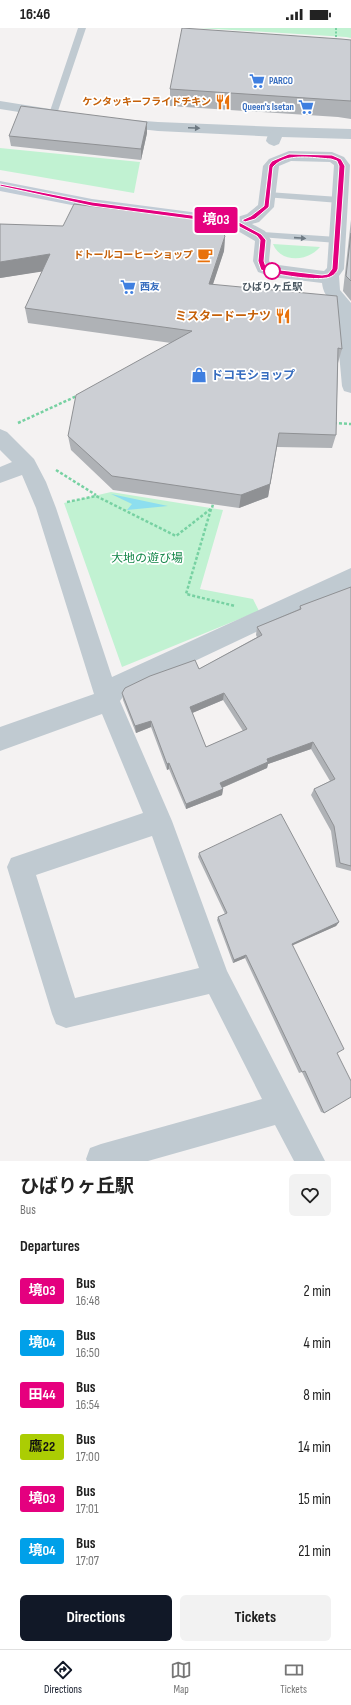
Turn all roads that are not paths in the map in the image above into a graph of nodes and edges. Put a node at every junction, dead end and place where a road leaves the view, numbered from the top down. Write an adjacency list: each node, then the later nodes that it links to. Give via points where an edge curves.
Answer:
1 (82, 28): 3 (lane)
2 (0, 105): 3 (street)
3 (53, 114): 4 (street)
4 (69, 116)
5 (100, 120): 7 (street, one-way to 7, via 155,127 251,130)
6 (351, 134): 7 (street)
7 (277, 136): 8 (street, via 275,144); 9 (street)
8 (289, 156): 9 (street, via 274,162); 11 (street, via 332,157 339,160 342,166)
9 (271, 166): 12 (street)
10 (0, 186): 13 (main road, via 92,204)
11 (339, 200): 12 (lane); 15 (street)
12 (267, 201): 13 (street, via 253,218); 14 (street)
13 (237, 223): 14 (street)
14 (263, 237): 15 (lane, one-way to 15); 16 (street, via 261,261 264,268 322,277)
15 (337, 240): 16 (street, via 335,269)
16 (330, 275): 17 (street, via 332,292 342,302 344,310)
17 (351, 386)
18 (7, 431): 19 (street)
19 (27, 465): 20 (street); 22 (street, via 46,508)
20 (0, 475)
21 (351, 577): 22 (street, via 117,686)
22 (108, 700): 23 (street); 24 (street)
23 (0, 739)
24 (159, 821): 25 (street); 25 (street, via 20,867 66,1014)
25 (216, 978): 26 (street)
26 (282, 1108): 27 (street); 28 (street)
27 (101, 1159)
28 (310, 1161)

